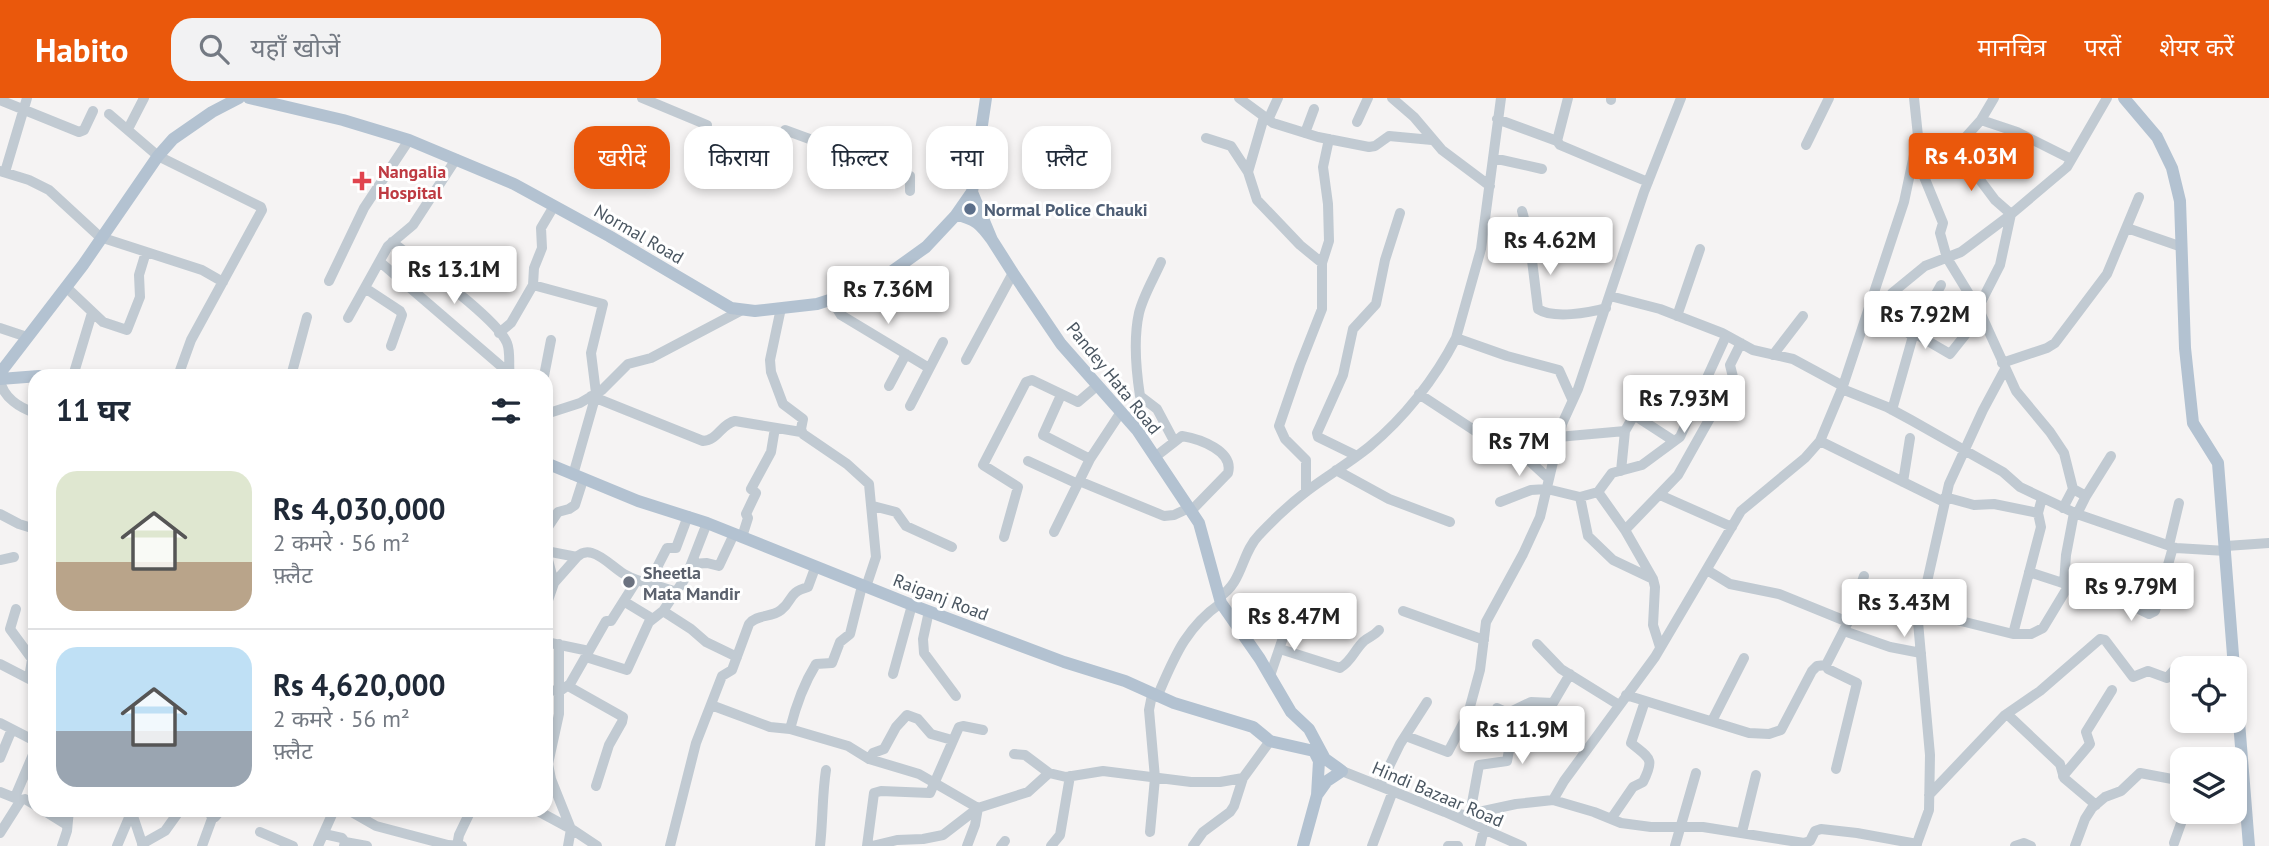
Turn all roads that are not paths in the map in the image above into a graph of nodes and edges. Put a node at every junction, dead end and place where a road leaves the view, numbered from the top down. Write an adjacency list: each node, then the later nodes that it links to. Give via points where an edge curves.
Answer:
1 (144, 98): 28 (street)
2 (239, 98): 38 (main road, via 183,132)
3 (249, 98): 33 (main road, Normal Road)
4 (642, 98): 27 (street)
5 (986, 98): 49 (main road)
6 (1239, 98): 23 (street)
7 (1278, 98): 23 (street)
8 (1368, 98): 26 (street)
9 (1392, 98): 34 (street)
10 (1501, 98): 24 (street)
11 (1569, 98): 35 (street)
12 (1681, 98): 46 (street)
13 (1829, 98): 36 (street)
14 (1914, 98): 43 (street)
15 (1994, 98): 25 (street)
16 (2107, 98): 41 (street)
17 (2124, 98): 60 (main road, via 2157,137 2172,168 2180,201)
18 (0, 100): 19 (street)
19 (25, 103): 21 (street, via 79,132); 44 (street)
20 (1314, 109): 30 (street)
21 (93, 111)
22 (109, 114): 28 (street)
23 (1266, 118): 30 (street); 45 (street)
24 (1497, 119): 35 (street); 39 (street)
25 (1981, 120): 37 (street); 41 (street)
26 (1357, 122)
27 (707, 125)
28 (128, 129): 38 (street)
29 (793, 133): 48 (street, via 910,176)
30 (1305, 133): 32 (street)
31 (1206, 138): 45 (street, via 1231,146)
32 (1329, 139): 34 (street, via 1369,147 1389,136); 66 (street, via 1323,167 1329,241)
33 (409, 140): 40 (main road, Normal Road); 68 (street, via 364,208)
34 (1432, 140): 47 (street)
35 (1557, 141): 46 (street)
36 (1806, 145)
37 (1949, 152): 43 (street); 54 (street)
38 (158, 156): 57 (main road); 69 (street, via 261,206)
39 (1493, 158): 42 (street); 47 (street)
40 (456, 159): 51 (main road, Normal Road); 59 (street, via 413,225)
41 (2071, 159): 54 (street)
42 (1542, 169)
43 (1915, 169): 63 (street, via 1943,223 1940,233); 79 (street)
44 (3, 172): 57 (street, via 49,190)
45 (1248, 172): 66 (street, via 1257,200)
46 (1648, 182): 75 (street)
47 (1490, 186): 92 (street, via 1481,249)
48 (910, 191)
49 (972, 192): 55 (main road, Normal Road); 58 (main road)
50 (2140, 197): 56 (street)
51 (554, 206): 70 (street, via 541,228 542,248); 80 (main road, Normal Road, via 731,308)
52 (1522, 211): 78 (street, via 1538,309 1587,314)
53 (1400, 213): 132 (street, via 1376,304 1353,329 1343,375 1317,433 1318,438)
54 (2011, 214): 63 (street, via 1962,252); 81 (street, via 2000,265)
55 (956, 215): 58 (main road, via 979,223); 76 (main road, Normal Road, via 926,247 870,287)
56 (2127, 228): 60 (street); 100 (street, via 2104,278 2055,343)
57 (100, 237): 62 (street); 72 (main road)
58 (992, 240): 67 (main road, Pandey Hata Road)
59 (391, 242): 64 (street); 88 (street)
60 (2182, 247): 174 (main road, via 2193,423 2218,463)
61 (1700, 249): 83 (street)
62 (146, 252): 69 (street, via 202,270); 82 (street, via 139,275 140,297 127,330)
63 (1947, 258): 74 (street, via 1925,267); 81 (street)
64 (380, 262): 73 (street); 105 (street)
65 (1161, 262): 128 (street, via 1139,312 1135,348 1140,397 1157,409)
66 (1322, 263): 145 (street, via 1322,309 1279,426 1306,460)
67 (1013, 273): 99 (street); 111 (main road, Pandey Hata Road, via 1061,344)
68 (329, 281)
69 (223, 282): 103 (street)
70 (533, 285): 88 (street, via 511,323); 116 (street, via 603,304 590,353)
71 (1941, 285): 89 (street)
72 (66, 288): 82 (street); 91 (main road)
73 (365, 288): 86 (street); 96 (street, via 402,315)
74 (1892, 293)
75 (1610, 296): 78 (street); 83 (street)
76 (831, 299): 77 (main road, Normal Road); 97 (street, via 841,316)
77 (781, 308): 80 (main road, Normal Road); 125 (street, via 771,372 783,404 803,419)
78 (1606, 308): 117 (street)
79 (1870, 308): 89 (street); 113 (street)
80 (742, 310): 116 (street, via 651,358 628,364)
81 (1980, 312): 89 (street, via 1950,354); 100 (street)
82 (92, 313): 102 (street)
83 (1676, 316): 90 (street)
84 (1803, 316): 98 (street)
85 (307, 317): 104 (street)
86 (348, 318)
87 (0, 328): 91 (street)
88 (499, 333): 106 (street, via 507,342)
89 (1914, 335): 120 (street)
90 (1726, 336): 95 (street); 130 (street)
91 (27, 337): 108 (main road)
92 (1456, 338): 114 (street); 117 (street, via 1556,369)
93 (551, 340): 107 (street)
94 (943, 342): 101 (street)
95 (1741, 343): 98 (street); 147 (street, via 1731,362 1733,377 1685,464)
96 (391, 346)
97 (906, 354): 101 (street); 112 (street)
98 (1773, 355): 113 (street, via 1793,359)
99 (966, 360)
100 (2004, 366): 131 (street); 144 (street, via 2016,391 2064,453)
101 (929, 368): 118 (street)
102 (75, 369)
103 (181, 369)
104 (293, 369)
105 (502, 369)
106 (509, 369)
107 (545, 369)
108 (0, 373)
109 (28, 377): 110 (main road)
110 (0, 380): 119 (street, via 13,401)
111 (1098, 385): 115 (street, via 1078,402); 122 (main road, Pandey Hata Road)
112 (889, 386)
113 (1843, 388): 120 (street); 129 (street)
114 (1419, 394): 132 (street, via 1404,414); 143 (street, via 1486,438 1522,454)
115 (1061, 395): 135 (street, via 1043,435); 169 (street, via 1032,380 1026,382 984,463 1018,487)
116 (594, 396): 121 (street); 123 (street, via 703,441 715,438 731,421); 140 (street)
117 (1572, 399): 126 (street)
118 (910, 406)
119 (28, 409)
120 (1892, 410): 131 (street)
121 (553, 412)
122 (1121, 412): 134 (main road, Pandey Hata Road); 135 (street)
123 (775, 428): 125 (street); 168 (street, via 771,452 751,489 756,493)
124 (1625, 431): 126 (street); 130 (street, via 1634,415); 139 (street)
125 (801, 432): 154 (street, via 869,484)
126 (1558, 437): 143 (street)
127 (1910, 438): 142 (street)
128 (1174, 441): 134 (street); 156 (street, via 1186,436 1203,442 1223,453 1230,467)
129 (1820, 441): 142 (street); 165 (street, via 1741,511)
130 (1674, 442): 139 (street, via 1642,465)
131 (1965, 449): 150 (street); 151 (street)
132 (1357, 456): 138 (street)
133 (2111, 456): 148 (street)
134 (1156, 457): 156 (main road, Pandey Hata Road)
135 (1090, 459): 141 (street)
136 (1028, 461): 141 (street)
137 (553, 466): 140 (main road, Raiganj Road)
138 (1336, 470): 145 (street); 162 (street, via 1378,494)
139 (1621, 471): 146 (street, via 1612,473)
140 (578, 477): 160 (main road, Raiganj Road); 161 (street, via 575,505 560,510)
141 (1078, 482): 156 (street, via 1164,516); 167 (street)
142 (1903, 482): 151 (street)
143 (1547, 484): 149 (street); 152 (street); 206 (street, via 1540,517 1486,622)
144 (2073, 489): 148 (street); 155 (street)
145 (1306, 492): 193 (street, via 1255,539 1233,586)
146 (1598, 492): 149 (street); 166 (street)
147 (1660, 495): 165 (street); 166 (street)
148 (2086, 496): 159 (street)
149 (1580, 497): 185 (street, via 1588,536 1613,559)
150 (2042, 498): 155 (street); 157 (street)
151 (1944, 500): 157 (street); 200 (street)
152 (1500, 502)
153 (2179, 503): 171 (street)
154 (873, 506): 172 (street, via 896,512 905,526); 191 (street, via 876,557)
155 (2063, 508): 159 (street)
156 (1190, 509): 193 (main road, Pandey Hata Road, via 1199,523)
157 (2038, 513): 182 (street, via 2041,527)
158 (0, 514): 164 (street)
159 (2076, 514): 171 (street); 189 (street, via 2066,555)
160 (688, 516): 163 (main road, Raiganj Road); 173 (street)
161 (553, 520)
162 (1450, 522)
163 (707, 523): 168 (main road, Raiganj Road); 179 (street)
164 (28, 526)
165 (1732, 527): 181 (street)
166 (1625, 530): 185 (street)
167 (1054, 533)
168 (738, 535): 179 (street, via 719,566); 180 (main road, Raiganj Road)
169 (1004, 537)
170 (2269, 543): 174 (street)
171 (2171, 546): 174 (street); 189 (street, via 2153,614 2104,592)
172 (952, 547)
173 (676, 548): 179 (street); 188 (street, via 667,548)
174 (2226, 548): 215 (main road)
175 (553, 553): 177 (street)
176 (14, 557): 178 (street)
177 (576, 557): 186 (street, via 591,553); 187 (street)
178 (0, 560)
179 (693, 560): 192 (street)
180 (815, 568): 191 (main road, Raiganj Road); 216 (street, via 807,587 797,589 781,611 751,621)
181 (1707, 570): 203 (street, via 1730,584 1779,593); 210 (street)
182 (2029, 572): 189 (street); 205 (street)
183 (1864, 576): 203 (street)
184 (553, 579): 187 (street)
185 (1653, 579): 210 (street, via 1653,625)
186 (637, 580): 188 (street); 194 (street)
187 (554, 583): 190 (street)
188 (648, 585): 192 (street)
189 (2067, 585): 205 (street, via 2043,628 2031,634)
190 (553, 586)
191 (864, 586): 195 (main road, Raiganj Road); 241 (street, via 850,634 840,642 832,663 816,664 811,671 796,701)
192 (676, 592): 197 (street)
193 (1220, 600): 223 (main road, Pandey Hata Road); 230 (street, via 1190,631)
194 (625, 601): 201 (street); 214 (street, via 611,621 606,621)
195 (912, 605): 198 (main road, Raiganj Road); 220 (street)
196 (16, 609): 213 (street, via 10,629)
197 (663, 611): 201 (street); 216 (street, via 706,642)
198 (929, 611): 229 (street, via 924,653); 230 (main road, Raiganj Road, via 1125,681)
199 (1403, 611): 206 (street)
200 (1921, 611): 205 (street); 212 (street)
201 (653, 619): 214 (street, via 627,670)
202 (1290, 620): 211 (street)
203 (1846, 627): 212 (street, via 1890,647); 219 (street)
204 (1379, 630): 211 (street, via 1340,668)
205 (2013, 634)
206 (1484, 640): 243 (street, via 1468,713 1451,750 1444,753)
207 (553, 643): 208 (street)
208 (559, 644): 214 (street); 225 (street)
209 (1537, 645): 221 (street)
210 (1660, 647): 228 (street)
211 (1280, 649): 223 (street)
212 (1921, 653): 271 (street)
213 (28, 654)
214 (588, 654): 225 (street)
215 (2234, 656)
216 (737, 657): 234 (street, via 732,670 722,676)
217 (1744, 657): 238 (street)
218 (0, 664): 224 (street)
219 (1826, 665): 238 (street, via 1812,671 1777,733 1761,735); 252 (street, via 1857,683)
220 (893, 674)
221 (1570, 674): 233 (street, via 1553,704); 235 (street)
222 (2170, 675): 237 (street, via 2167,678 2148,671 2133,677 2100,639)
223 (1270, 676): 251 (main road, Pandey Hata Road, via 1291,712 1309,729)
224 (28, 678)
225 (564, 688): 226 (street); 246 (street); 267 (street, via 623,717)
226 (553, 689)
227 (2112, 690): 260 (street, via 2086,732 2091,744)
228 (1626, 695): 231 (street); 235 (street)
229 (956, 696)
230 (1154, 696): 247 (main road, Raiganj Road, via 1253,727); 261 (street, via 1149,710)
231 (1645, 701): 238 (street); 289 (street, via 1631,743 1651,763 1643,782 1633,787)
232 (1427, 702): 243 (street)
233 (1539, 702): 236 (street, via 1508,713); 278 (street, via 1527,728 1513,729 1507,761 1479,765)
234 (711, 705): 241 (street, via 771,727); 316 (street, via 696,743)
235 (1619, 705): 273 (street)
236 (1497, 708)
237 (2007, 714): 260 (street, via 2060,764); 271 (street)
238 (1712, 722)
239 (0, 723): 240 (street)
240 (12, 729): 244 (street); 249 (street)
241 (790, 729): 250 (street, via 848,746)
242 (983, 730): 245 (street, via 963,726)
243 (1406, 736): 266 (street)
244 (28, 737)
245 (952, 740): 250 (street, via 931,734 918,719 907,715 884,749); 264 (street)
246 (553, 741)
247 (1270, 741): 251 (main road, Raiganj Road, via 1314,751); 262 (street)
248 (1014, 754): 256 (street, via 1025,755)
249 (0, 758)
250 (869, 759): 264 (street, via 906,769)
251 (1321, 759): 255 (main road); 270 (main road)
252 (1836, 769)
253 (826, 770): 317 (street)
254 (28, 771): 272 (street)
255 (1342, 771): 266 (street, Hindi Bazaar Road); 270 (main road)
256 (1049, 773): 259 (street); 276 (street, via 1028,792)
257 (1696, 773): 293 (street)
258 (1756, 775): 298 (street)
259 (1070, 776): 261 (street, via 1103,772); 321 (street, via 1060,835)
260 (2063, 776): 275 (street)
261 (1155, 778): 262 (street, via 1220,782); 297 (street)
262 (1243, 778): 322 (street, via 1230,812 1203,832)
263 (2170, 779): 275 (street, via 2140,773)
264 (933, 783): 276 (street); 318 (street, via 926,794 874,793)
265 (553, 784): 294 (street)
266 (1380, 785): 268 (street, Hindi Bazaar Road)
267 (596, 786)
268 (1393, 791): 277 (street, Hindi Bazaar Road); 324 (street)
269 (0, 792): 272 (street)
270 (1317, 795): 323 (main road)
271 (1929, 795): 305 (street, via 1929,810)
272 (18, 799): 274 (street); 299 (street)
273 (1553, 800): 278 (street); 289 (street)
274 (28, 801)
275 (2096, 805): 332 (street)
276 (978, 808): 319 (street, via 943,835); 320 (street)
277 (1445, 812): 278 (street); 295 (street, Hindi Bazaar Road)
278 (1470, 814)
279 (54, 817): 292 (street)
280 (68, 817): 292 (street)
281 (129, 817): 307 (street)
282 (133, 817): 303 (street)
283 (175, 817): 303 (street, via 165,831)
284 (211, 817): 308 (street)
285 (329, 817): 300 (street)
286 (360, 817): 304 (street)
287 (468, 817): 312 (street)
288 (549, 817): 294 (street)
289 (1611, 819): 293 (street, via 1651,827)
290 (2181, 824): 301 (street)
291 (2244, 824): 333 (main road)
292 (67, 825): 306 (street)
293 (1682, 826): 298 (street); 329 (street)
294 (571, 829): 314 (street); 315 (street)
295 (1484, 829): 327 (street); 328 (street, Hindi Bazaar Road)
296 (260, 832): 309 (street)
297 (1150, 832)
298 (1742, 832): 305 (street, via 1804,843 1821,829)
299 (0, 833)
300 (324, 834): 302 (street, via 342,838); 310 (street)
301 (2174, 843)
302 (344, 844): 311 (street)
303 (142, 845)
304 (439, 845): 312 (street)
305 (1916, 845)
306 (62, 846)
307 (117, 846)
308 (202, 846)
309 (293, 846)
310 (318, 846)
311 (367, 846)
312 (457, 846): 313 (street)
313 (462, 846)
314 (568, 846)
315 (597, 846)
316 (670, 846)
317 (820, 846)
318 (867, 846)
319 (872, 846)
320 (967, 846)
321 (1051, 846)
322 (1193, 846)
323 (1303, 846)
324 (1373, 846)
325 (1448, 846): 326 (street)
326 (1458, 846)
327 (1480, 846)
328 (1522, 846)
329 (1675, 846)
330 (2015, 846): 331 (street)
331 (2031, 846)
332 (2075, 846)
333 (2249, 846)

